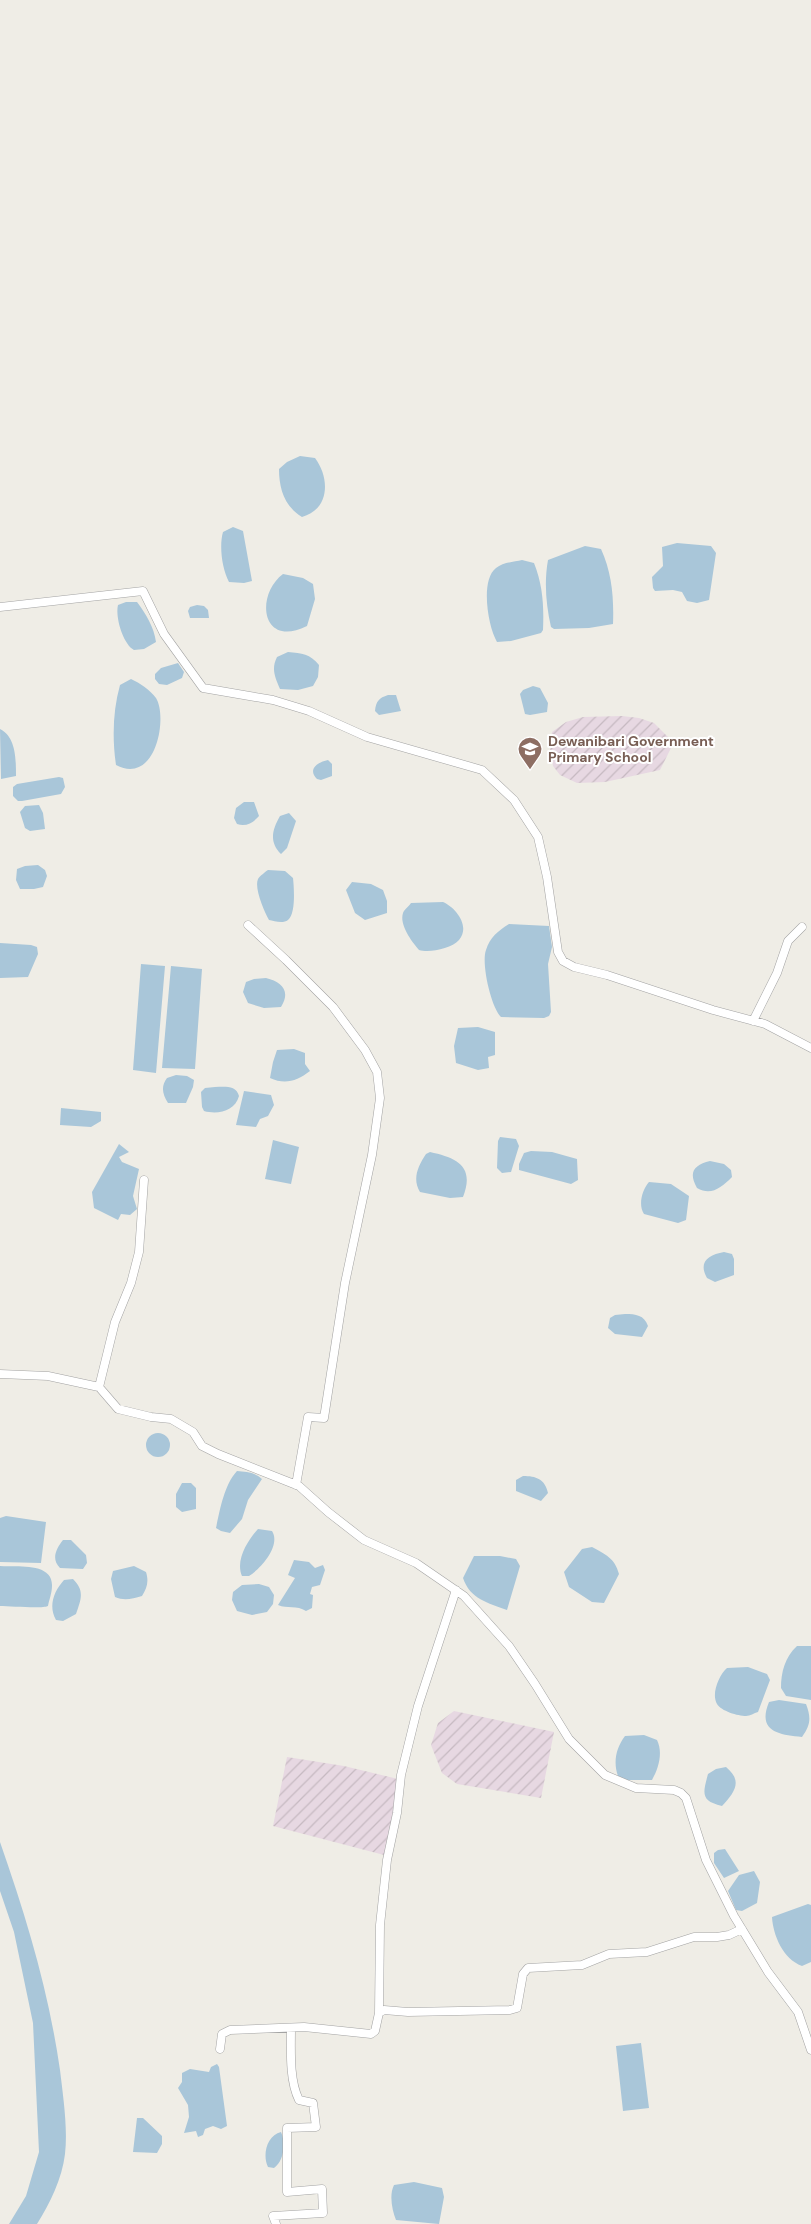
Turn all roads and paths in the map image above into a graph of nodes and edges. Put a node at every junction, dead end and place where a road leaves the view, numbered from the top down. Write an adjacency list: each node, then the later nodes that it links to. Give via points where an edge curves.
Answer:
1 (0, 607): 4 (street, via 143,592 164,634 202,688 272,700 367,737 482,770 514,800 538,838 558,952 563,961)
2 (248, 925): 9 (street, via 338,1015 365,1050 377,1072 380,1098 372,1155 345,1283 324,1418 308,1417)
3 (802, 927): 4 (street, via 788,941 777,973)
4 (753, 1021): 5 (street)
5 (811, 1048)
6 (144, 1180): 8 (street, via 139,1252 115,1322)
7 (0, 1374): 8 (street, via 48,1376)
8 (99, 1387): 9 (street, via 118,1408 171,1419 193,1432 202,1446)
9 (296, 1485): 10 (street, via 364,1540 416,1563)
10 (456, 1590): 11 (street, via 508,1646 536,1684 569,1739 605,1775 636,1788 674,1790 686,1798 706,1860); 12 (street, via 418,1706 401,1775 380,1925)
11 (742, 1929): 12 (street, via 718,1937 694,1937 647,1952 609,1954 582,1965 528,1968 523,1974 517,2008 510,2010 384,2010); 15 (street, via 798,2012)
12 (379, 2013): 13 (street, via 375,2032 371,2034 304,2026)
13 (291, 2028): 14 (street, via 230,2030 222,2034); 16 (street, via 296,2094 299,2100 313,2103 316,2126 287,2128 287,2192 322,2189 322,2213 273,2216)
14 (220, 2049)
15 (811, 2050)
16 (276, 2224)

